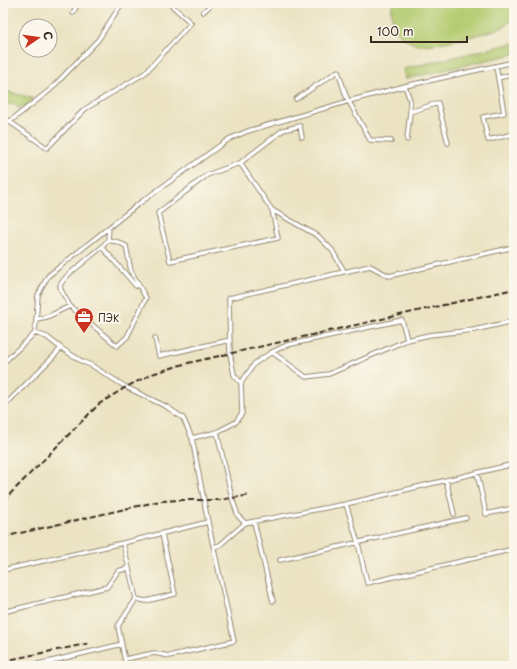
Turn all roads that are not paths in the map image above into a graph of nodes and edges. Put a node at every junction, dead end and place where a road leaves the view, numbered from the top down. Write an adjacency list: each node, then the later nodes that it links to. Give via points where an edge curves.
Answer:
1 (78, 3): 6 (lane)
2 (122, 3): 16 (lane, via 98,40 50,90)
3 (169, 3): 16 (lane, via 190,23 145,73 85,109 46,148)
4 (214, 3): 5 (lane)
5 (203, 12)
6 (73, 13)
7 (514, 62): 8 (lane)
8 (496, 66): 10 (lane); 11 (lane)
9 (514, 74): 10 (lane)
10 (498, 78): 17 (lane, via 504,113 483,117 488,140)
11 (405, 86): 13 (lane); 14 (lane, via 410,100)
12 (296, 99): 13 (lane, via 338,71)
13 (349, 101): 20 (lane, via 370,140); 24 (lane, via 229,139)
14 (410, 112): 19 (lane); 21 (lane, via 438,104)
15 (3, 117): 16 (lane)
16 (10, 122)
17 (514, 134)
18 (302, 137): 22 (lane, via 300,126 283,130)
19 (407, 140)
20 (391, 141)
21 (448, 143)
22 (240, 163): 23 (lane); 23 (lane, via 207,176 158,213 170,261 278,238)
23 (272, 210): 28 (lane, via 318,236 332,250)
24 (109, 227): 25 (lane); 31 (lane, via 48,276 38,295)
25 (108, 240): 26 (lane); 30 (lane, via 126,246 131,271 146,298 126,337 117,346)
26 (102, 247): 29 (lane); 30 (lane, via 62,282 61,290)
27 (514, 247): 28 (lane, via 389,276 370,266)
28 (344, 271): 35 (lane, via 229,298)
29 (136, 286)
30 (70, 306): 31 (lane)
31 (36, 319): 33 (lane)
32 (514, 320): 36 (lane, via 474,330)
33 (35, 333): 37 (lane, via 47,337); 39 (lane)
34 (155, 338): 35 (lane, via 159,356)
35 (230, 340): 40 (lane, via 234,375)
36 (407, 340): 38 (lane, via 329,374 306,377); 38 (lane, via 402,320 287,345)
37 (60, 348): 41 (lane); 43 (lane, via 167,407 183,418)
38 (272, 352): 40 (lane, via 256,363)
39 (3, 363)
40 (241, 383): 42 (lane, via 242,413 236,422)
41 (3, 407)
42 (217, 432): 43 (lane); 53 (lane, via 232,498 238,516)
43 (192, 438): 51 (lane)
44 (514, 464): 45 (lane)
45 (477, 473): 46 (lane); 48 (lane, via 486,514)
46 (446, 480): 47 (lane); 49 (lane)
47 (346, 504): 52 (lane); 56 (lane)
48 (514, 508)
49 (454, 514)
50 (466, 518): 56 (lane)
51 (208, 522): 54 (lane); 57 (lane)
52 (254, 522): 53 (lane); 63 (lane)
53 (245, 523): 57 (lane, via 220,545)
54 (162, 534): 55 (lane); 62 (lane, via 175,594 146,601)
55 (123, 543): 60 (lane); 61 (lane)
56 (358, 543): 58 (lane, via 367,583); 59 (lane)
57 (214, 547): 66 (lane, via 234,641 169,656 154,653)
58 (514, 549)
59 (280, 560)
60 (129, 568): 62 (lane); 64 (lane, via 118,572 106,587)
61 (3, 570)
62 (136, 599): 65 (lane, via 118,626)
63 (273, 601)
64 (3, 612)
65 (122, 644): 66 (lane); 67 (lane)
66 (125, 659): 70 (lane)
67 (52, 661): 68 (lane); 69 (lane)
68 (27, 666)
69 (53, 666)
70 (126, 666)

